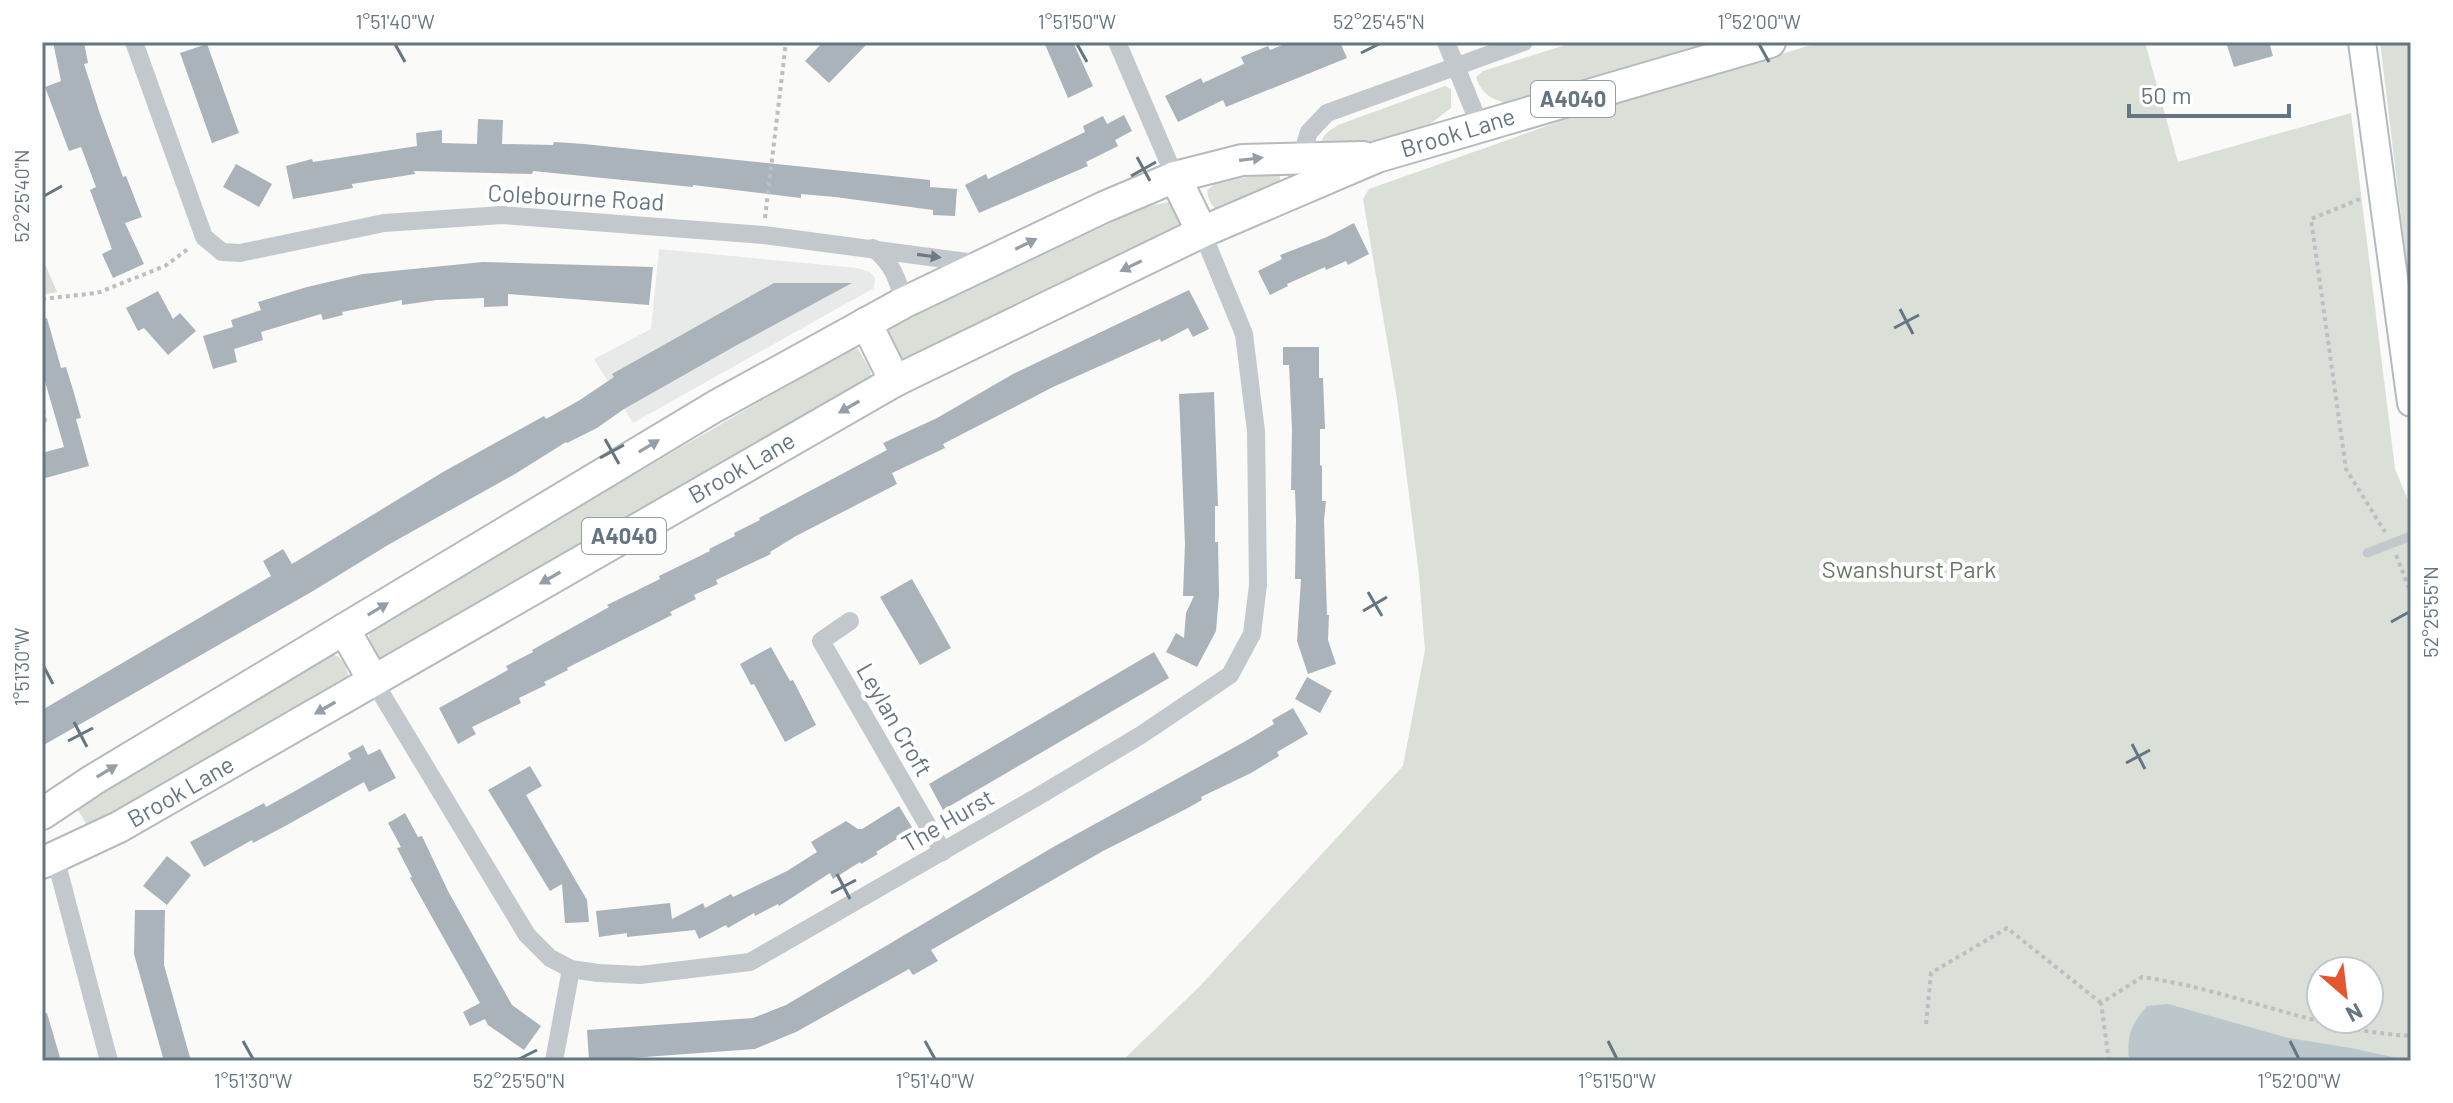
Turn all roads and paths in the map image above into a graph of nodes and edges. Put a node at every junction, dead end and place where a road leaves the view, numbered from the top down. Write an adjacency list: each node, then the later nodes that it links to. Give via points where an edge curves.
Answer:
1 (134, 42): 16 (street)
2 (786, 42): 15 (path)
3 (1117, 42): 12 (street)
4 (1446, 42): 8 (street)
5 (1524, 42): 8 (street)
6 (1770, 42): 9 (main road, Brook Lane / A4040)
7 (2362, 42): 13 (street)
8 (1456, 66): 9 (street); 10 (street, via 1327,113 1309,132)
9 (1480, 126): 11 (main road, Brook Lane / A4040)
10 (1301, 157): 11 (main road, Brook Lane / A4040); 12 (main road, Brook Lane / A4040, one-way to 10, via 1242,160)
11 (1377, 157): 14 (main road, Brook Lane / A4040)
12 (1175, 177): 14 (main road); 18 (main road, Brook Lane / A4040, one-way to 12)
13 (2382, 189): 24 (street); 27 (path, via 2311,219 2346,469)
14 (1202, 232): 22 (main road, Brook Lane / A4040, one-way to 22); 35 (street, The Hurst, via 1248,353 1256,431 1258,554 1252,634 1230,675 1141,735)
15 (764, 235): 16 (street, Colebourne Road, via 502,215 384,223 240,253 222,252); 17 (street, Colebourne Road)
16 (204, 237): 19 (path, via 165,266 97,293)
17 (873, 248): 18 (street, Colebourne Road, one-way to 18); 20 (street, via 887,259 900,283)
18 (985, 264): 20 (main road, Brook Lane / A4040)
19 (42, 299)
20 (903, 303): 21 (main road, Brook Lane / A4040)
21 (866, 323): 22 (main road); 31 (main road, Brook Lane / A4040, one-way to 21, via 714,407)
22 (895, 381): 32 (main road, Brook Lane / A4040, one-way to 32)
23 (42, 402): 25 (path)
24 (2411, 403)
25 (42, 431)
26 (2411, 536): 27 (lane)
27 (2391, 543): 28 (lane); 29 (path)
28 (2367, 553)
29 (2411, 593)
30 (850, 621): 35 (street, Leylan Croft, via 821,641)
31 (344, 629): 32 (main road); 33 (main road, Brook Lane / A4040, one-way to 31)
32 (373, 680): 36 (main road, Brook Lane / A4040, one-way to 36, via 119,827); 37 (street, The Hurst, via 527,935 550,958)
33 (42, 814)
34 (42, 825): 36 (main road)
35 (943, 852): 37 (street, The Hurst, via 750,962 640,975)
36 (49, 860): 41 (street)
37 (571, 969): 42 (street)
38 (2101, 1003): 39 (path, via 2007,928 1931,973); 40 (path, via 2142,977 2354,1029); 43 (path)
39 (1926, 1024)
40 (2411, 1036)
41 (109, 1061)
42 (554, 1061)
43 (2109, 1061)

